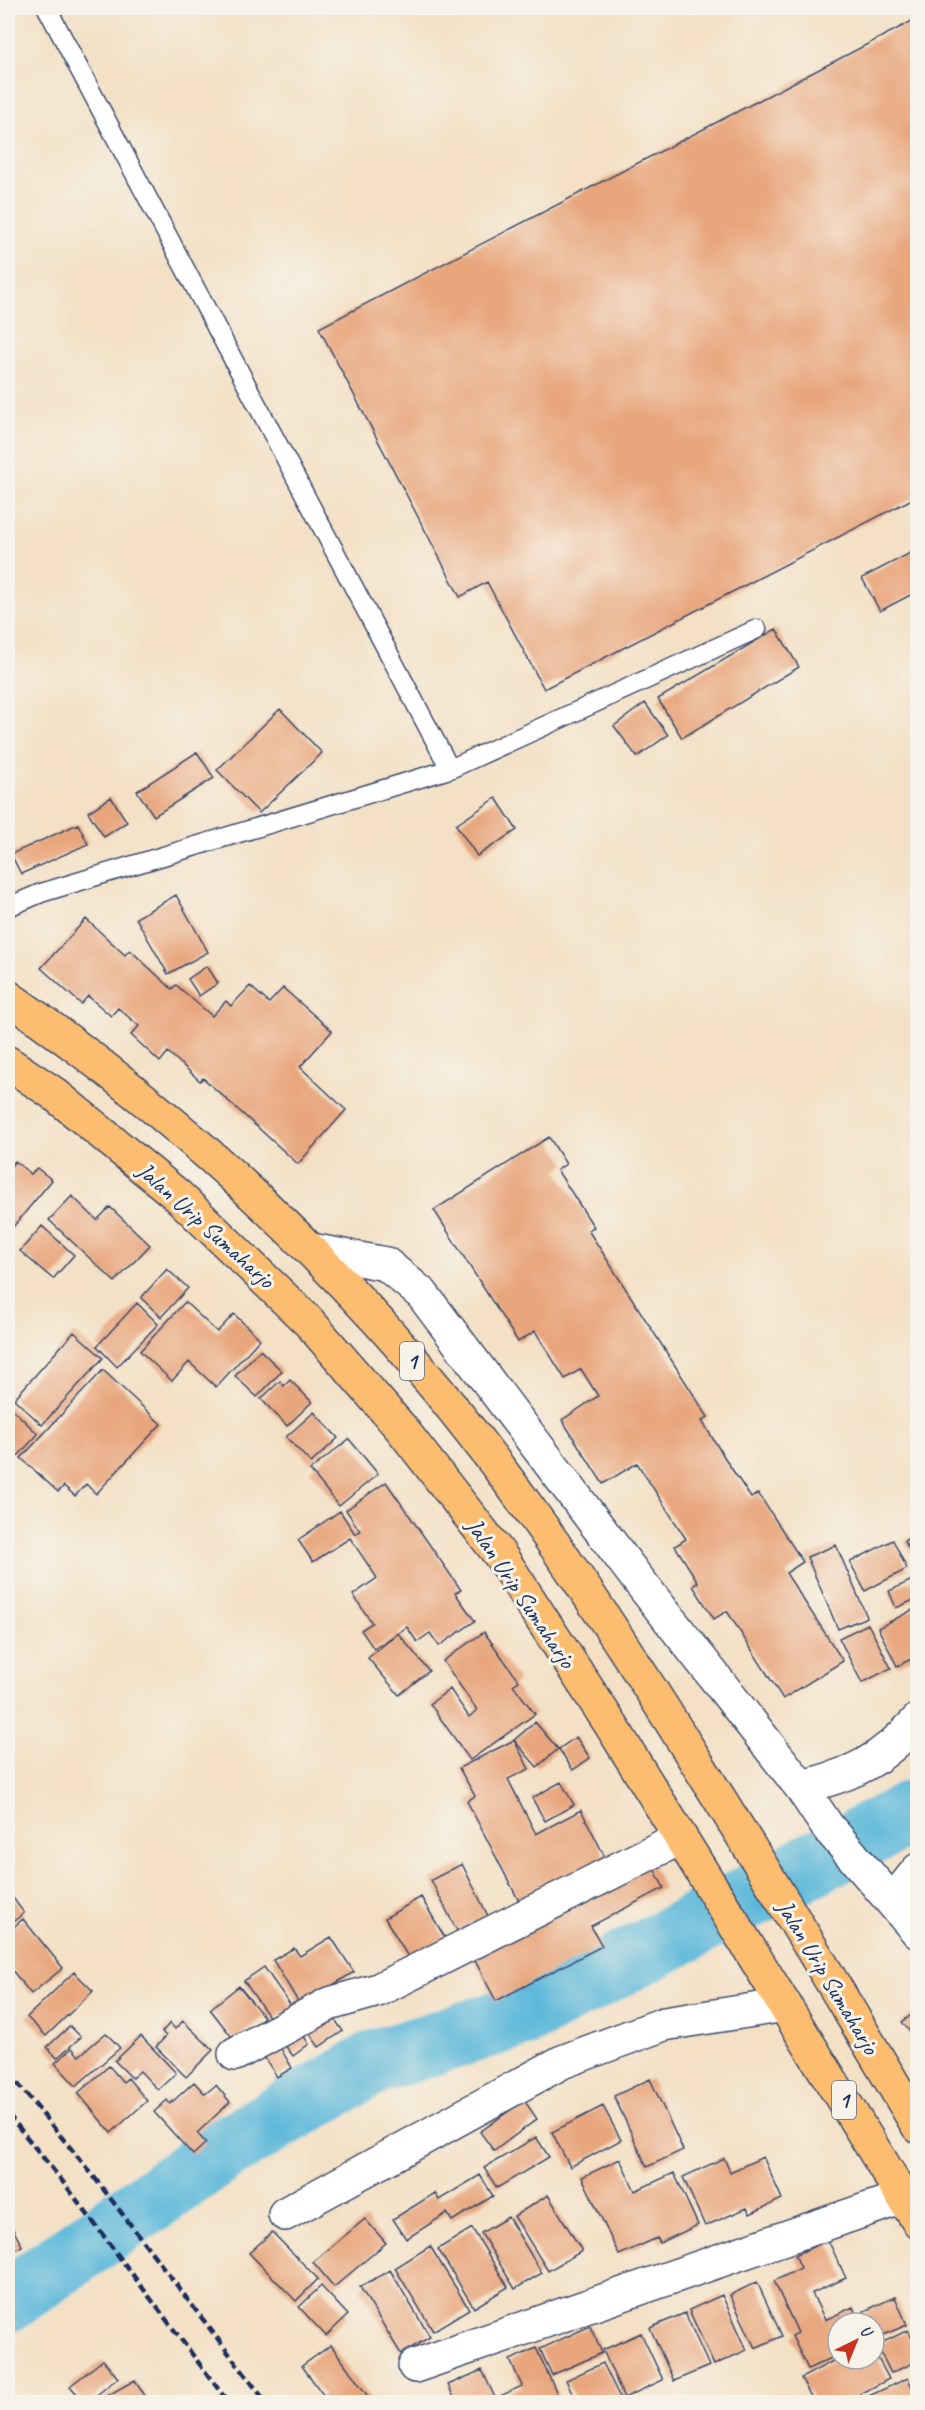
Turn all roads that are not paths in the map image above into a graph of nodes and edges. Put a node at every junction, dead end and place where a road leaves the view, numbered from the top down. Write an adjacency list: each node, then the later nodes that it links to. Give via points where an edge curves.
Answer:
1 (47, 8): 3 (lane)
2 (756, 629): 3 (lane)
3 (450, 769): 4 (lane, via 41,893)
4 (8, 907)
5 (8, 997): 7 (highway, Jalan Urip Sumaharjo / 1, via 84,1050)
6 (8, 1063): 10 (highway, Jalan Urip Sumaharjo / 1, via 53,1093 178,1196 325,1339 401,1428 500,1555)
7 (310, 1250): 9 (street, via 386,1264 422,1294); 16 (highway, Jalan Urip Sumaharjo / 1, via 379,1323 488,1455 568,1565 725,1807)
8 (918, 1720): 9 (street, via 900,1740 868,1764 841,1778)
9 (801, 1787): 12 (street, via 826,1826)
10 (683, 1843): 14 (highway, Jalan Urip Sumaharjo / 1); 15 (street, via 378,1990 329,2004)
11 (917, 1870): 12 (street)
12 (889, 1896): 13 (street)
13 (918, 1932)
14 (777, 1993): 17 (highway, Jalan Urip Sumaharjo / 1); 18 (street, via 664,2024 562,2062)
15 (235, 2054)
16 (918, 2126)
17 (910, 2209): 19 (street)
18 (285, 2214)
19 (415, 2366)

